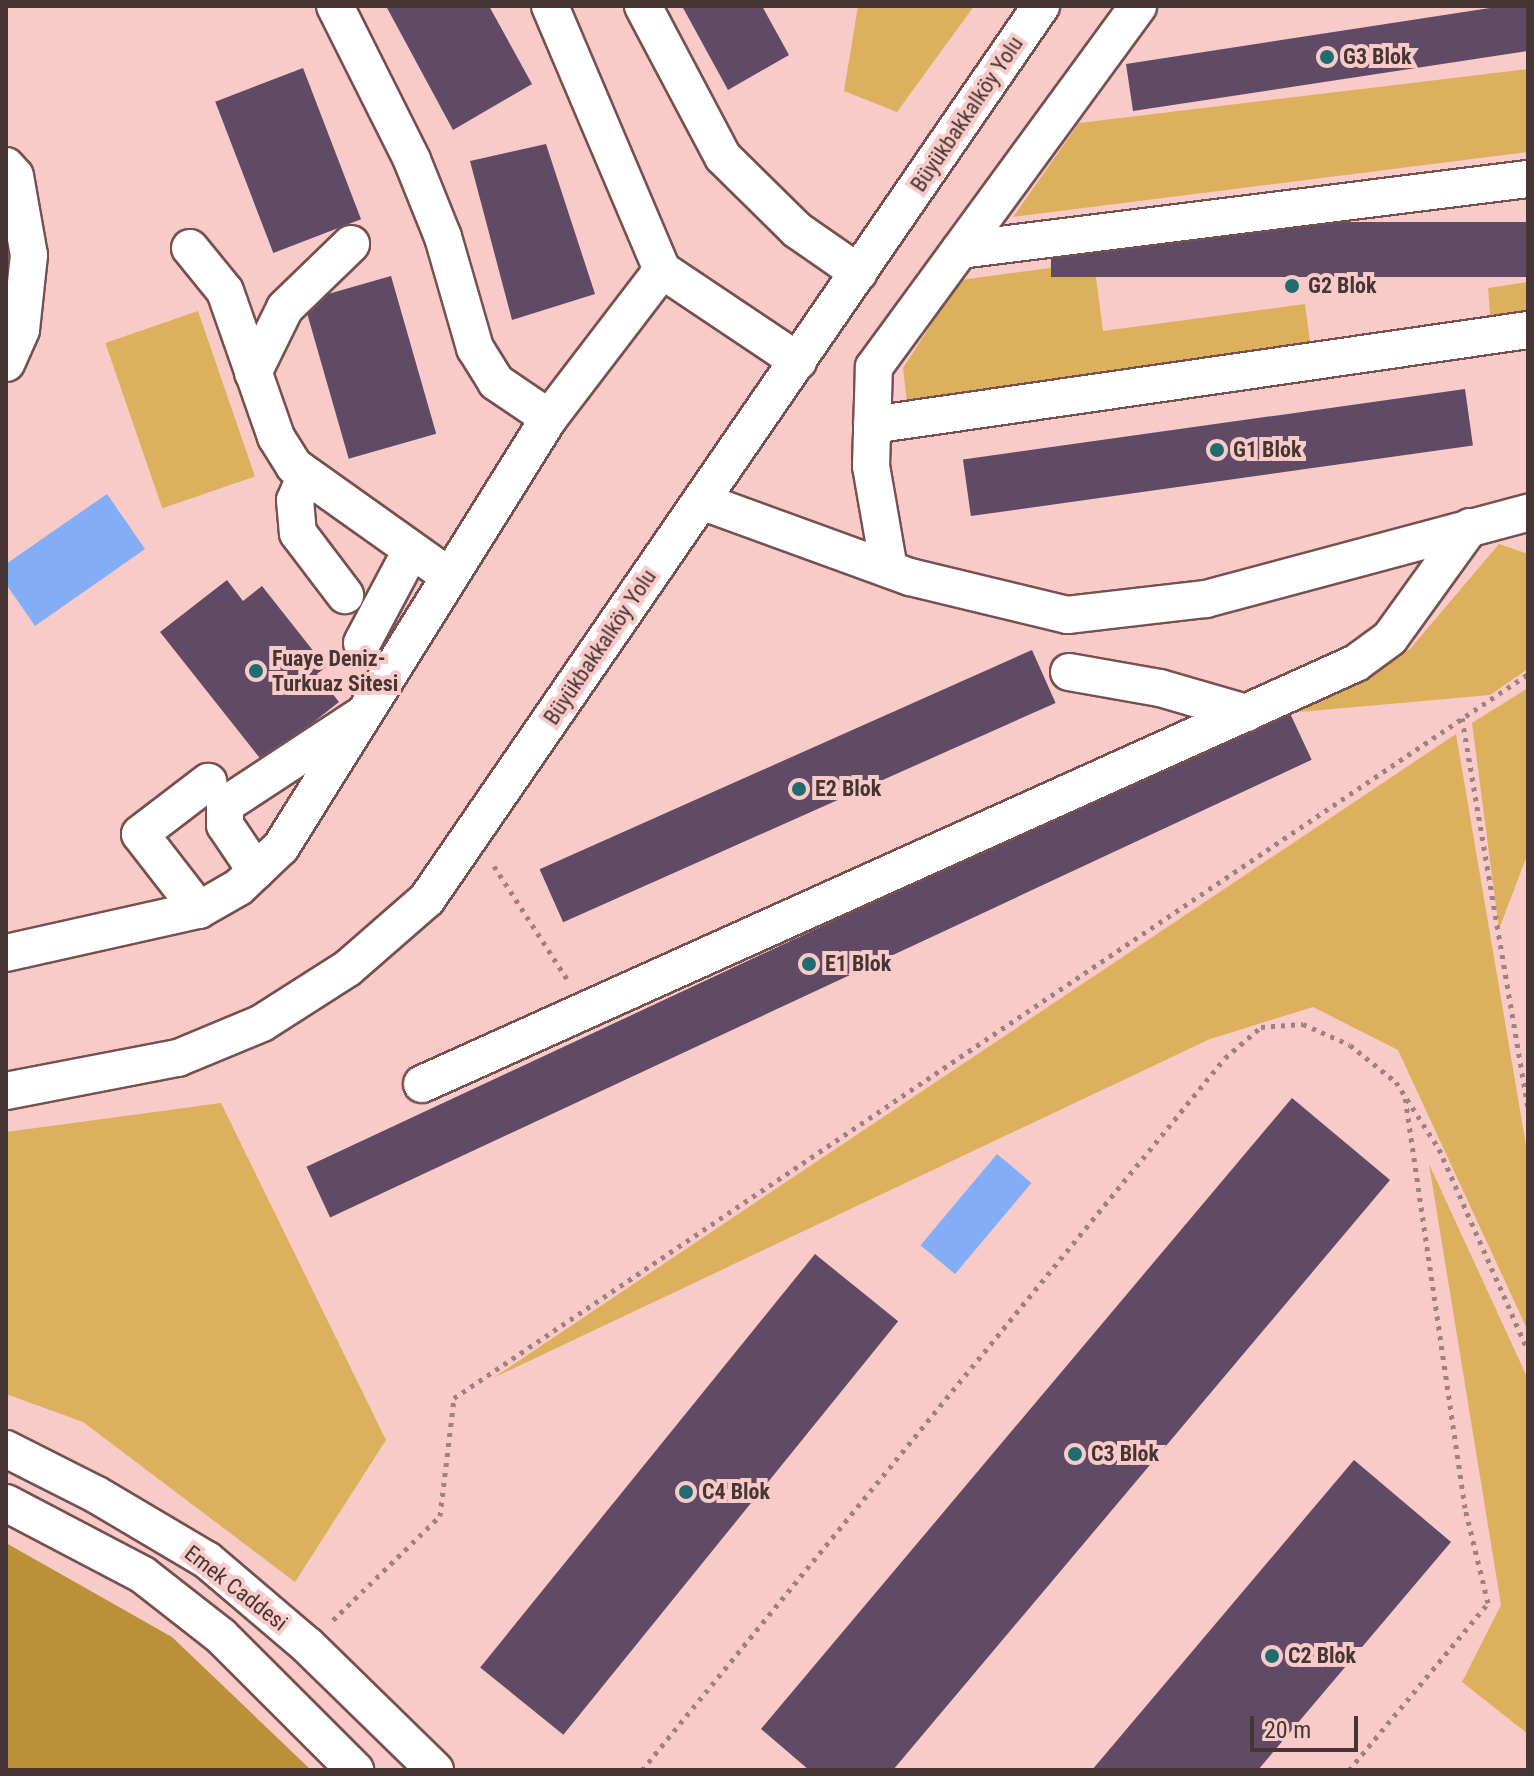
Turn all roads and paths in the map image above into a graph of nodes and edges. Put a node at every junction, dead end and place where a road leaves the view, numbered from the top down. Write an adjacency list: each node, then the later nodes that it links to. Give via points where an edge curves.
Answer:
1 (335, 6): 17 (street, via 412,160 443,237 475,348 496,382)
2 (550, 6): 11 (street)
3 (643, 6): 12 (street, via 723,157 797,230)
4 (1041, 6): 12 (street, Büyükbakkalköy Yolu)
5 (1138, 6): 10 (street)
6 (6, 166): 15 (street, via 15,176 29,255 21,330)
7 (1528, 179): 10 (street)
8 (351, 244): 16 (street, via 285,308)
9 (190, 248): 16 (street, via 225,291)
10 (960, 250): 18 (street, via 874,367)
11 (662, 270): 14 (street); 17 (street)
12 (859, 273): 14 (street, Büyükbakkalköy Yolu)
13 (1528, 330): 18 (street)
14 (798, 361): 20 (street, Büyükbakkalköy Yolu)
15 (6, 363)
16 (253, 373): 19 (street, via 276,437)
17 (549, 418): 25 (street)
18 (872, 425): 24 (street, via 871,466)
19 (305, 477): 23 (street); 26 (street, via 295,500 298,533)
20 (701, 501): 24 (street); 34 (street, Büyükbakkalköy Yolu)
21 (1528, 513): 22 (street)
22 (1470, 527): 24 (street, via 1206,599 1067,615); 31 (street, via 1390,638 1356,663)
23 (411, 551): 25 (street); 27 (street)
24 (889, 569)
25 (450, 577): 30 (street)
26 (345, 595)
27 (362, 643)
28 (1069, 672): 31 (street, via 1160,688)
29 (1528, 674): 32 (path)
30 (367, 712): 35 (street, via 281,847); 35 (street, via 276,766 225,805 225,825)
31 (1246, 713): 38 (street)
32 (1462, 718): 42 (path); 46 (path, via 454,1398 440,1516)
33 (208, 782): 36 (street, via 140,834)
34 (474, 835): 38 (path); 40 (street, Büyükbakkalköy Yolu, via 427,899 348,968 262,1023 178,1058)
35 (256, 871): 36 (street)
36 (199, 910): 37 (street)
37 (6, 953)
38 (586, 1010): 39 (street)
39 (422, 1084)
40 (6, 1091)
41 (1404, 1093): 43 (path, via 1439,1149); 49 (path, via 1350,1045 1303,1024 1261,1027 1225,1058); 50 (path, via 1465,1508 1488,1603)
42 (1528, 1108)
43 (1528, 1351)
44 (6, 1449): 46 (street, Emek Caddesi, via 207,1560)
45 (6, 1503): 47 (street, via 143,1575 221,1636)
46 (307, 1645): 48 (street, Emek Caddesi)
47 (355, 1770)
48 (435, 1770)
49 (642, 1770)
50 (1349, 1770)

